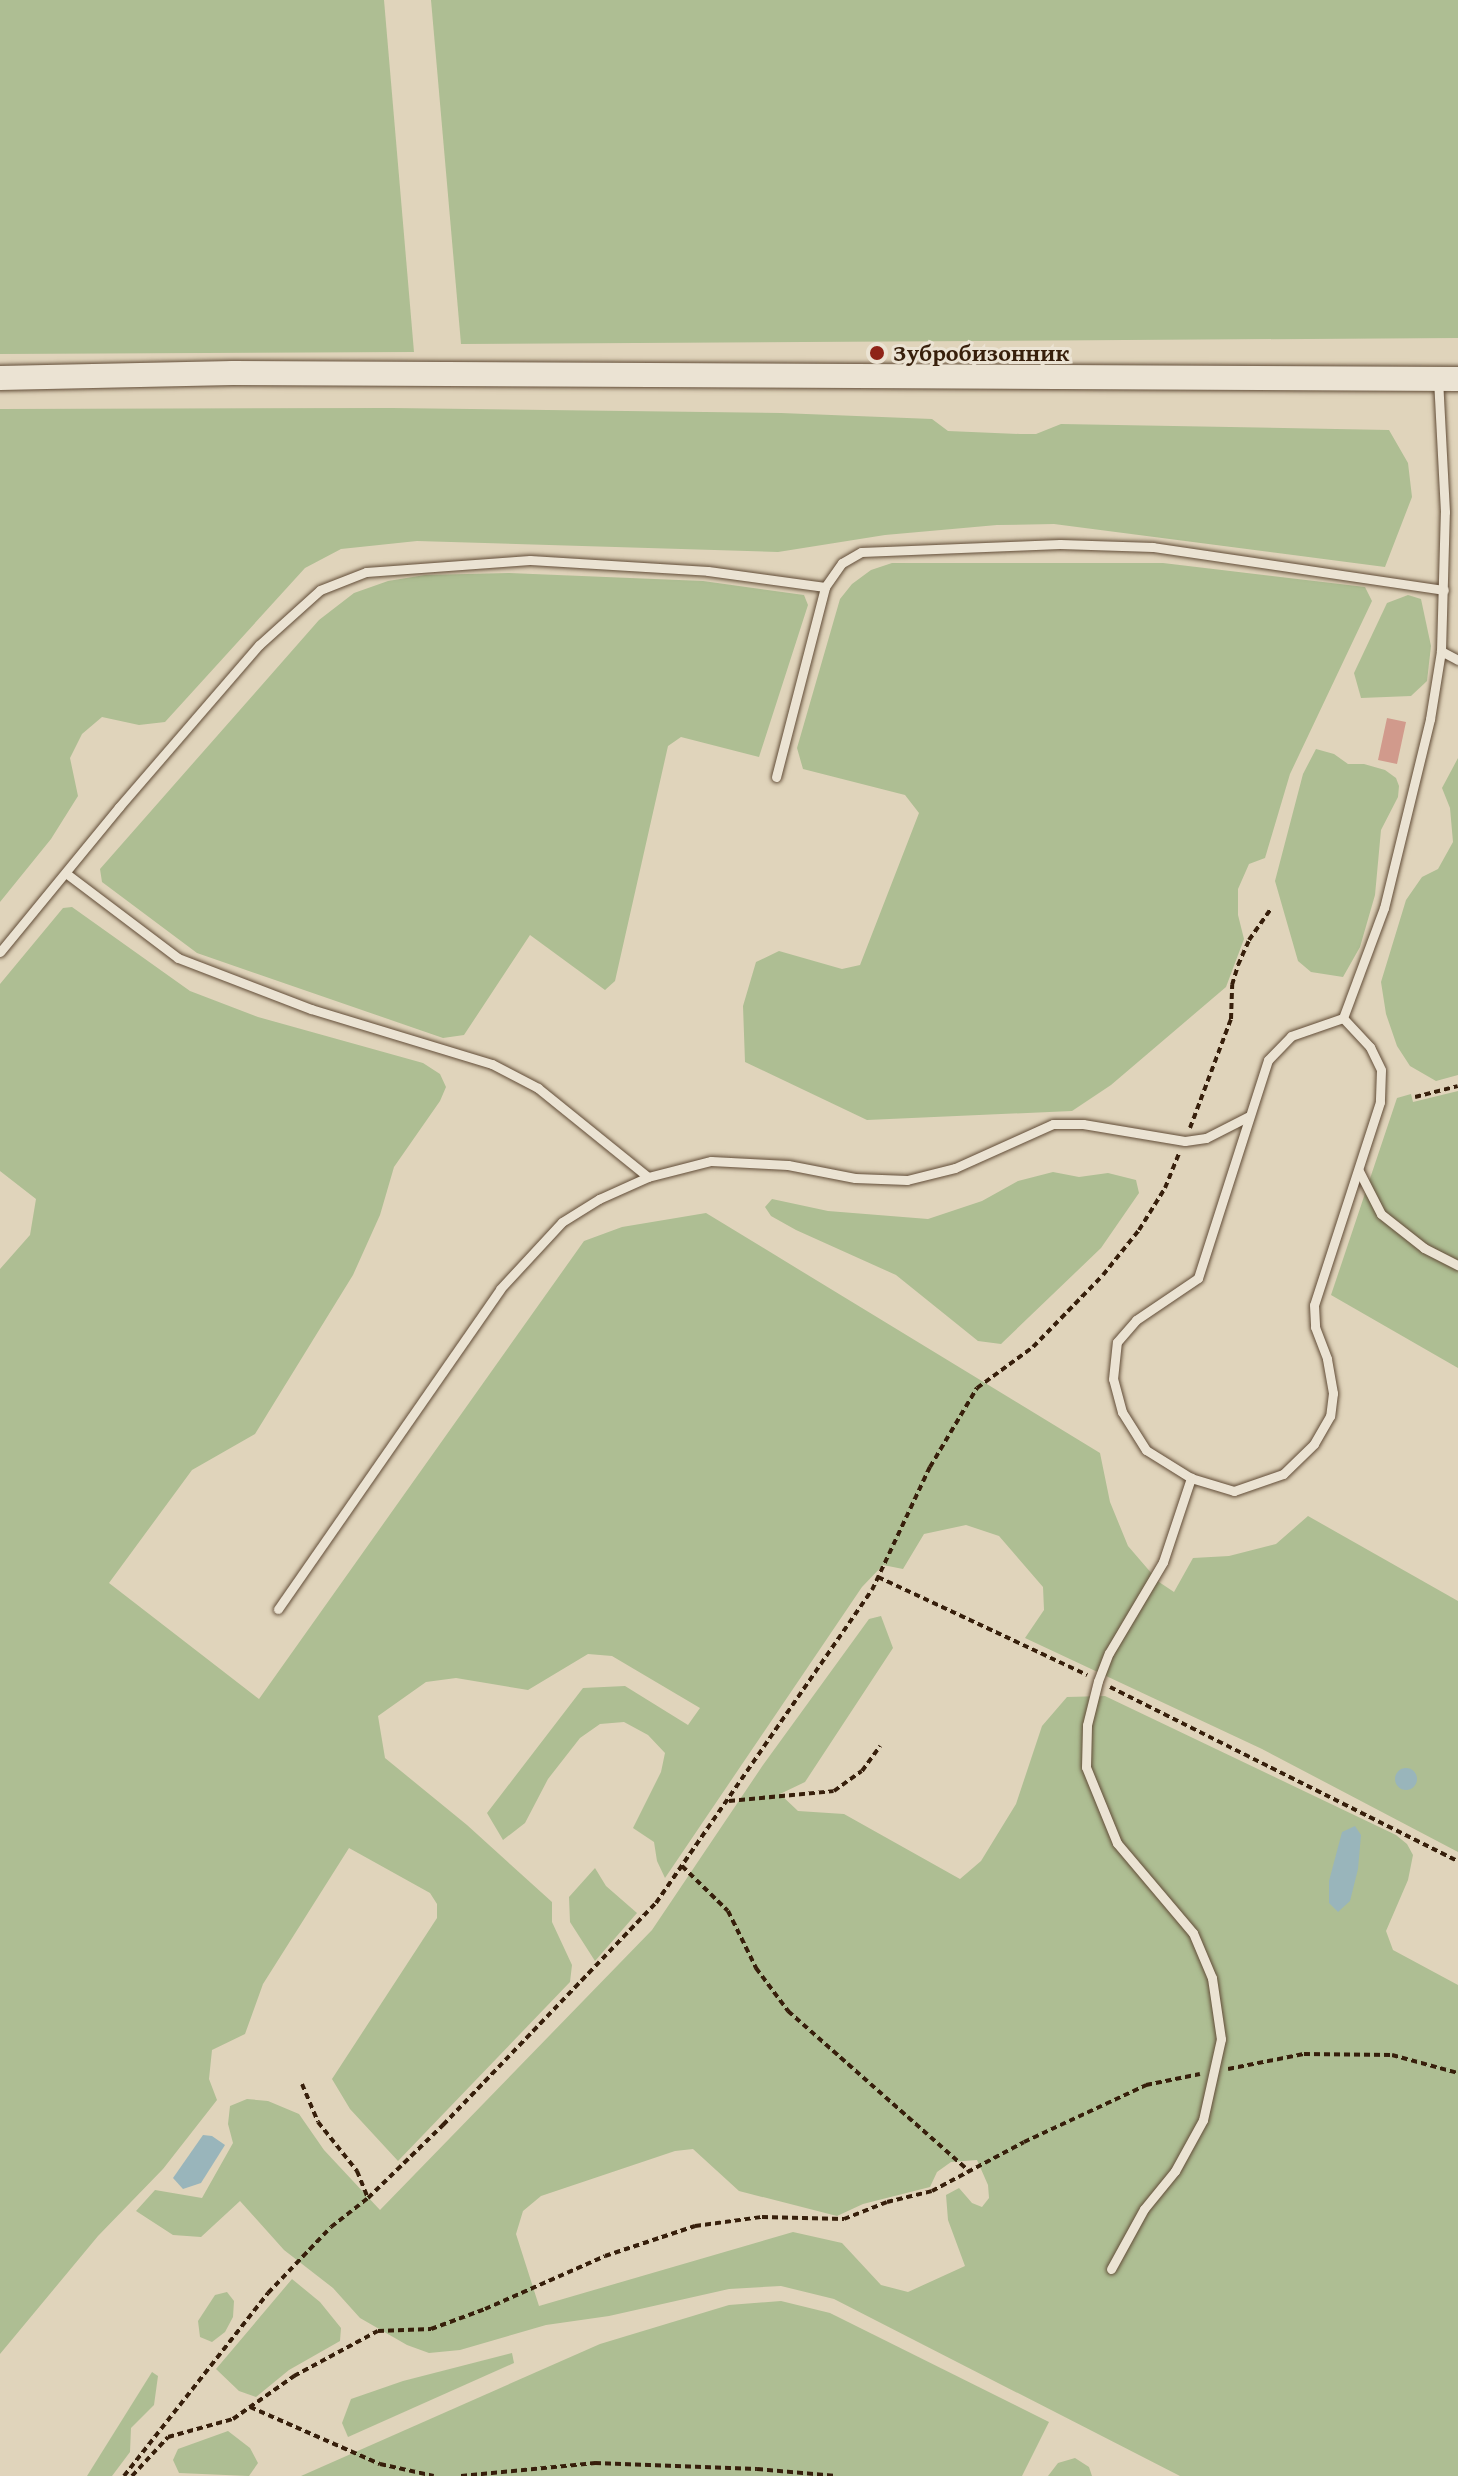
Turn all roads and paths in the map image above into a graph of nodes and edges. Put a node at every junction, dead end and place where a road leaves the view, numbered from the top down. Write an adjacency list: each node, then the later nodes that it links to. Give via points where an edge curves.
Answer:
1 (0, 378): 2 (main road, via 233,373)
2 (1448, 379): 4 (lane)
3 (825, 587): 4 (lane, via 842,563 861,552 1060,544 1153,547); 7 (lane); 8 (lane, via 708,571 530,560 366,572 320,590 259,645)
4 (1444, 590): 5 (lane)
5 (1441, 651): 6 (lane); 11 (lane, via 1384,908)
6 (1458, 660)
7 (776, 777)
8 (67, 874): 10 (lane); 17 (lane, via 178,958 297,1004 492,1064 549,1096)
9 (1271, 909): 15 (path, via 1238,965 1231,1019)
10 (0, 952)
11 (1343, 1018): 14 (lane, via 1291,1036 1268,1060); 16 (lane, via 1370,1047 1381,1070 1380,1102)
12 (1458, 1086): 13 (path)
13 (1415, 1097)
14 (1249, 1116): 15 (lane, via 1206,1138); 19 (lane, via 1198,1278 1136,1320 1117,1342 1113,1379 1122,1412 1146,1450)
15 (1185, 1141): 17 (lane, via 1053,1124 955,1168 907,1180 855,1178 750,1161 711,1161); 20 (path, via 1165,1188 1103,1275 1033,1347 977,1388 930,1467)
16 (1359, 1171): 18 (lane, via 1381,1214 1424,1248); 19 (lane, via 1314,1305 1333,1393 1330,1416 1314,1444 1283,1474 1234,1491)
17 (648, 1177): 21 (lane, via 562,1222 529,1255)
18 (1458, 1265)
19 (1191, 1478): 22 (lane, via 1163,1562)
20 (878, 1577): 22 (path); 24 (path)
21 (278, 1609)
22 (1098, 1681): 25 (path); 27 (lane, via 1087,1725 1086,1767 1117,1843 1193,1933 1212,1978 1221,2039)
23 (880, 1746): 24 (path, via 862,1771 834,1791)
24 (729, 1801): 26 (path)
25 (1458, 1861)
26 (682, 1866): 30 (path, via 728,1911 756,1968 788,2011); 31 (path, via 656,1903 586,1978)
27 (1215, 2071): 28 (path, via 1304,2054 1392,2055); 30 (path, via 1146,2085); 32 (lane, via 1203,2120)
28 (1458, 2073)
29 (302, 2084): 31 (path, via 318,2122 357,2171)
30 (969, 2171): 33 (path, via 932,2191 844,2219 762,2217 654,2238 431,2329 378,2331 294,2376)
31 (368, 2198): 34 (path, via 331,2227 268,2293)
32 (1111, 2269)
33 (250, 2407): 35 (path, via 233,2419 168,2437); 36 (path, via 380,2464)
34 (124, 2476)
35 (132, 2476)
36 (434, 2476)
37 (461, 2476): 38 (path, via 595,2463)
38 (837, 2476)

